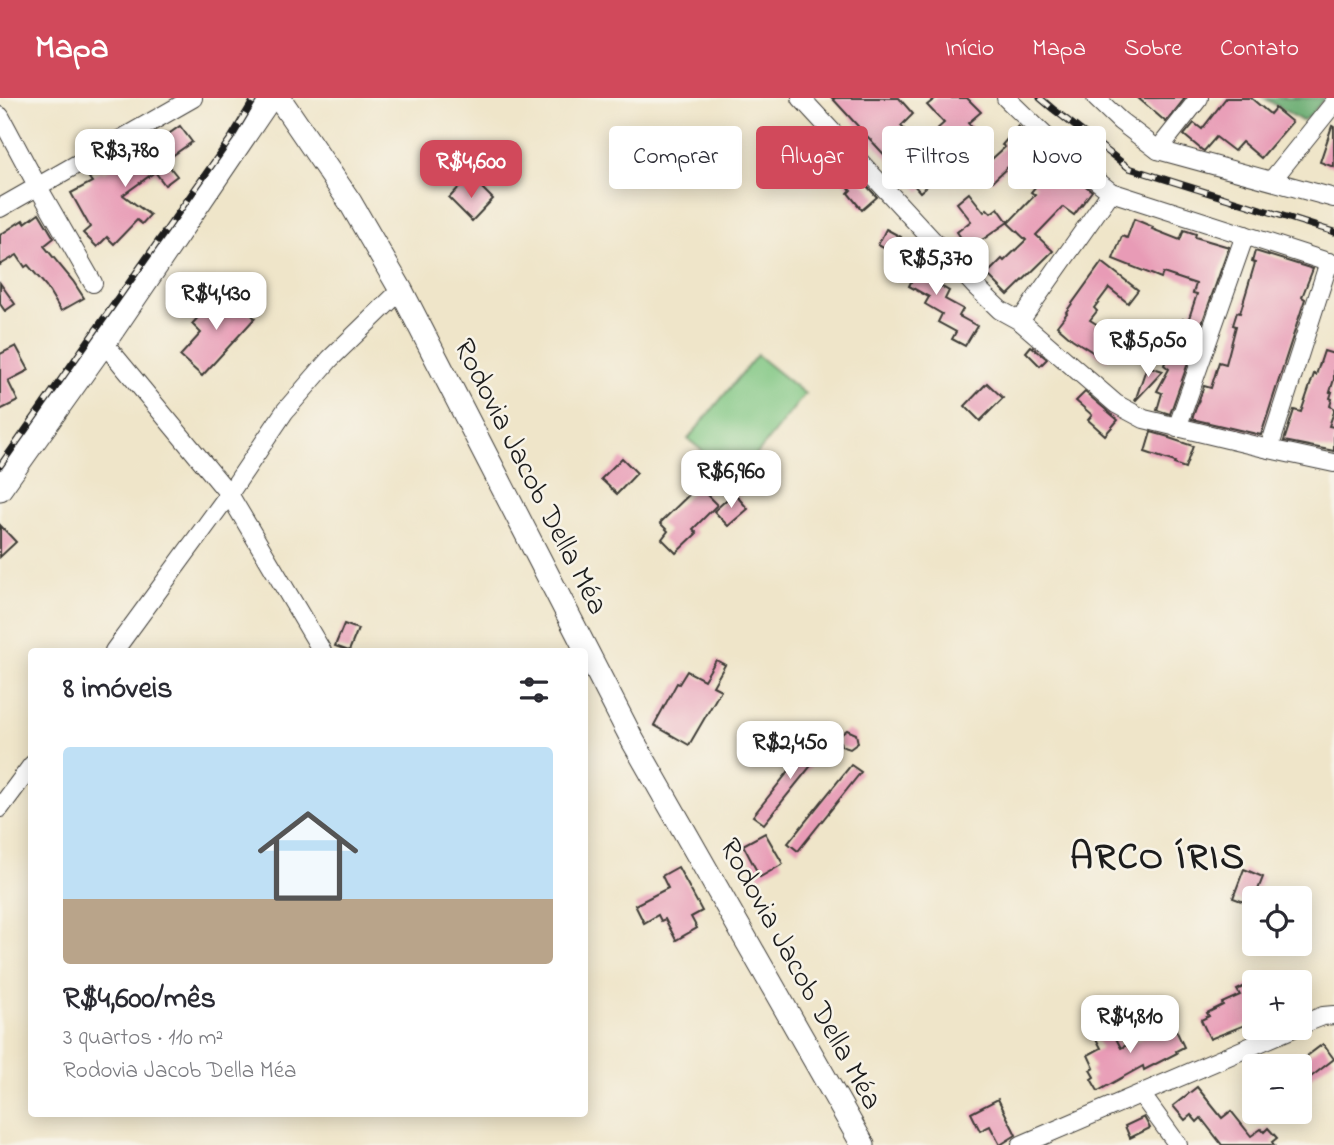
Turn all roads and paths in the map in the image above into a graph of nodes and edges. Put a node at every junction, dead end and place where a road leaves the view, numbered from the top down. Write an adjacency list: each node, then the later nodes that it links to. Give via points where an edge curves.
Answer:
1 (193, 98): 12 (street)
2 (270, 98): 21 (street)
3 (279, 98): 19 (street, Rodovia Jacob Della Méa, via 350,202)
4 (801, 98): 20 (street, via 974,285 1000,310)
5 (1006, 98): 13 (street)
6 (1096, 98): 10 (street)
7 (1199, 98): 10 (street)
8 (1334, 103): 11 (street)
9 (0, 116): 12 (street)
10 (1158, 150): 11 (street)
11 (1272, 180): 14 (street)
12 (38, 187): 15 (street); 18 (street)
13 (1111, 192): 16 (street); 20 (street)
14 (1334, 198)
15 (0, 208)
16 (1245, 235): 17 (street); 22 (street)
17 (1332, 263): 23 (street)
18 (93, 283)
19 (401, 290): 26 (street, via 330,359 285,411); 29 (street, Rodovia Jacob Della Méa)
20 (1020, 321): 22 (street, via 1116,404 1144,419)
21 (104, 343): 25 (street); 26 (street)
22 (1177, 428): 23 (street)
23 (1269, 449): 24 (street)
24 (1334, 463)
25 (0, 489)
26 (229, 494): 27 (street); 28 (street)
27 (116, 648)
28 (320, 648)
29 (585, 648)
30 (588, 654): 37 (street, Rodovia Jacob Della Méa)
31 (28, 770): 32 (street)
32 (0, 808)
33 (1328, 1015): 34 (street)
34 (1334, 1031)
35 (1266, 1040): 36 (street)
36 (1141, 1094): 38 (street); 39 (street)
37 (863, 1145)
38 (1021, 1145)
39 (1178, 1145)

